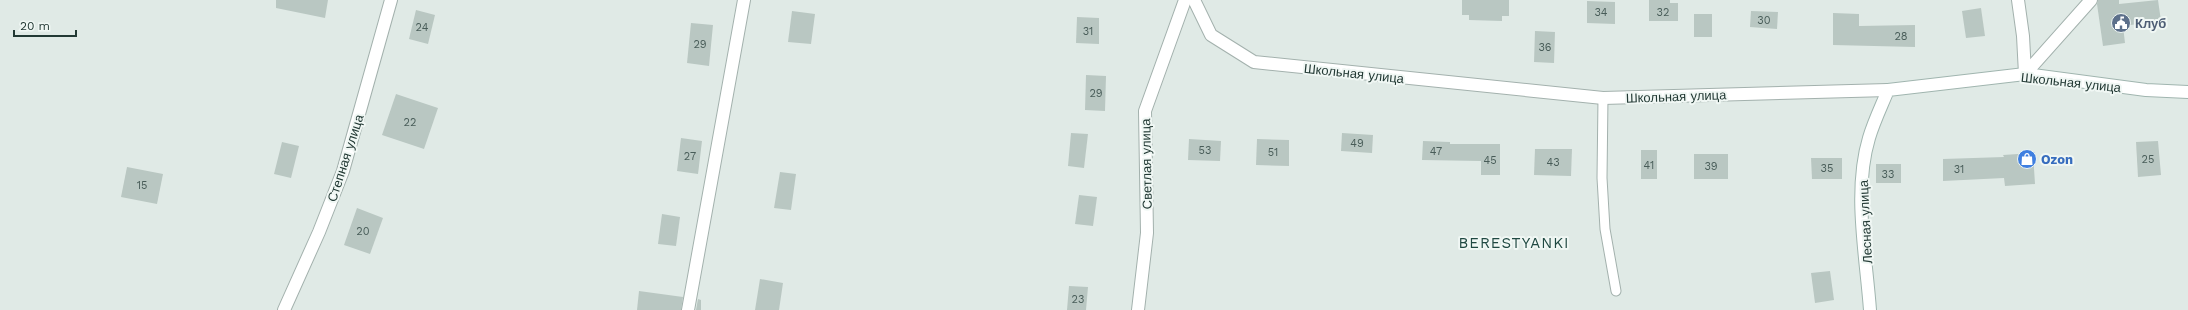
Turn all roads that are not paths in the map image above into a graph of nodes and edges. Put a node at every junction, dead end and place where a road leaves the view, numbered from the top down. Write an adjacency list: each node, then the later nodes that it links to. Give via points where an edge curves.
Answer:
1 (391, 0): 12 (street, Степная улица, via 343,171)
2 (744, 0): 13 (street)
3 (1185, 0): 14 (street, Светлая улица, via 1145,111 1147,233)
4 (1194, 0): 10 (street, Школьная улица, via 1211,35 1254,62)
5 (2018, 0): 7 (street)
6 (2091, 0): 7 (street)
7 (2025, 74): 8 (street, Школьная улица); 9 (street, Школьная улица, via 2146,90)
8 (1888, 90): 10 (street, Школьная улица); 15 (street, Лесная улица, via 1869,137 1863,166 1861,195)
9 (2188, 92)
10 (1604, 98): 11 (lane, via 1602,178 1605,229)
11 (1616, 291)
12 (284, 310)
13 (688, 310)
14 (1138, 310)
15 (1870, 310)

